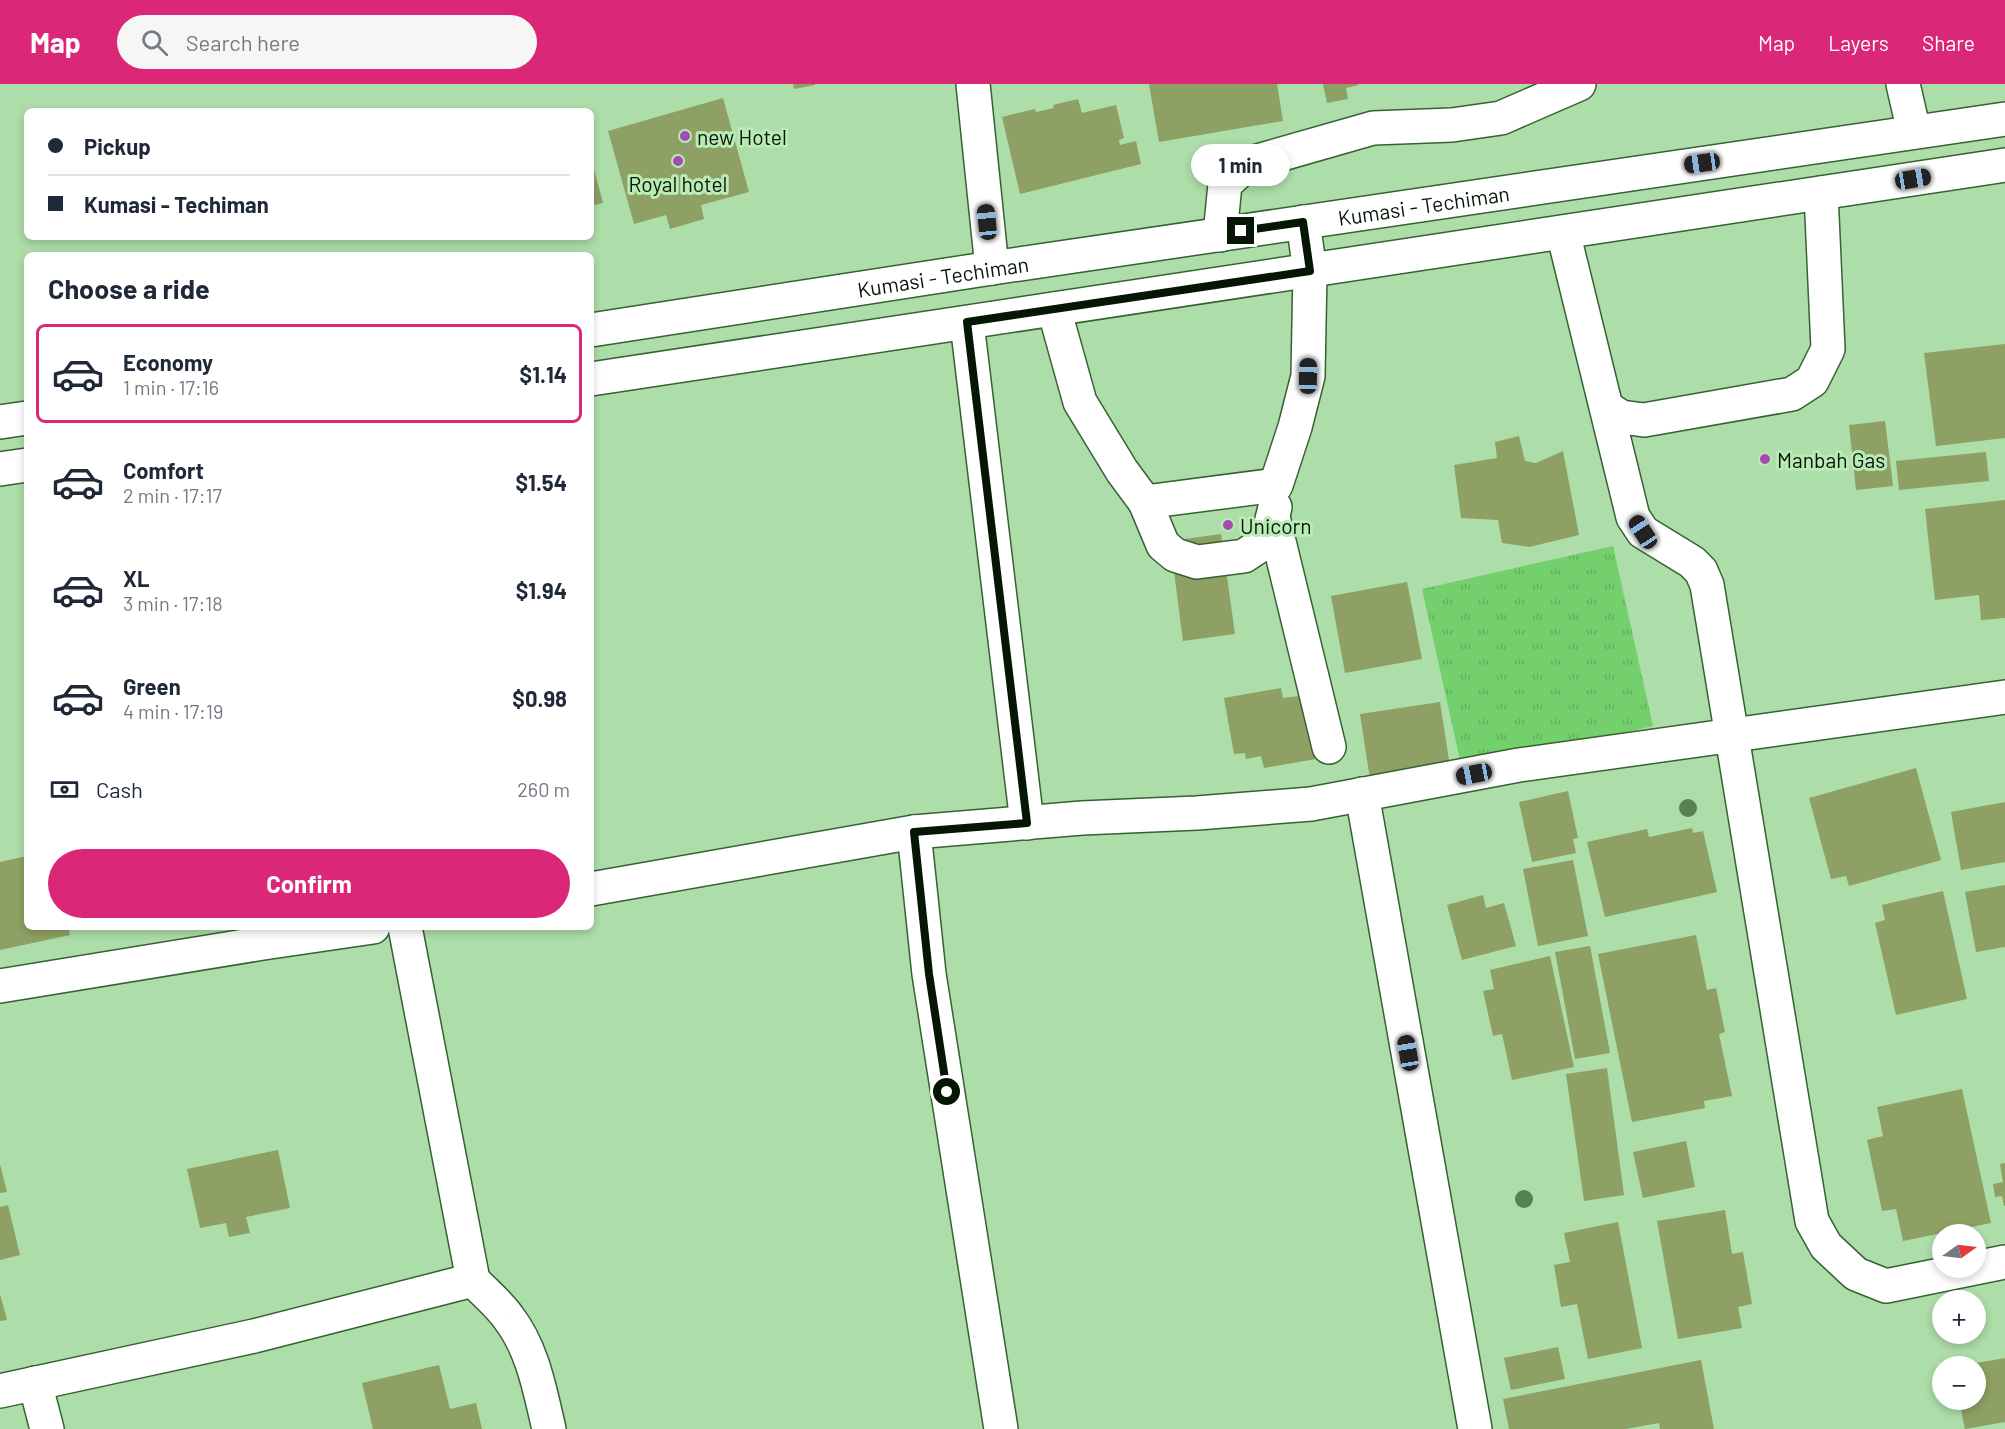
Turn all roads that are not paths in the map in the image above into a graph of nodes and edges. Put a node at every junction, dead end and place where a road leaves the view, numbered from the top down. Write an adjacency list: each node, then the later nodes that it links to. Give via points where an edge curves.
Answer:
1 (973, 84): 11 (main road)
2 (1579, 84): 10 (main road, via 1501,118 1452,125 1373,128 1247,164 1225,184)
3 (1903, 84): 5 (main road)
4 (2005, 119): 5 (main road, Kumasi - Techiman)
5 (1914, 132): 8 (main road, Kumasi - Techiman)
6 (2005, 165): 7 (main road)
7 (1821, 193): 9 (main road); 17 (main road, via 1828,348 1812,381 1792,394 1644,420 1622,417)
8 (1303, 222): 10 (main road, Kumasi - Techiman); 12 (main road)
9 (1563, 232): 12 (main road); 17 (main road)
10 (1220, 235): 11 (main road, Kumasi - Techiman)
11 (992, 268): 15 (main road, Kumasi - Techiman)
12 (1310, 271): 13 (main road); 22 (main road, via 1308,376)
13 (1054, 309): 14 (main road); 23 (main road, via 1080,402)
14 (967, 322): 16 (main road); 28 (main road)
15 (594, 330)
16 (594, 380)
17 (1607, 408): 25 (main road, via 1633,517 1643,532 1692,562 1707,585)
18 (24, 418): 19 (main road)
19 (0, 422)
20 (24, 465): 21 (main road)
21 (0, 469)
22 (1275, 501): 23 (main road); 23 (main road, via 1269,532 1259,546 1244,556 1197,562 1175,555 1163,545); 26 (main road)
23 (1146, 502)
24 (2005, 697): 25 (main road)
25 (1731, 735): 27 (main road, via 1519,765); 34 (main road, via 1812,1221 1826,1246 1856,1274 1886,1286)
26 (1329, 747)
27 (1362, 794): 28 (main road, via 1311,804 1209,813); 41 (main road)
28 (1027, 823): 29 (main road)
29 (914, 832): 30 (main road); 40 (main road, via 929,974)
30 (594, 888)
31 (352, 930): 33 (main road)
32 (406, 930): 35 (main road)
33 (0, 986)
34 (2005, 1262)
35 (473, 1280): 36 (main road, via 254,1336); 39 (main road, via 508,1317 526,1345)
36 (35, 1383): 37 (main road); 38 (main road)
37 (0, 1391)
38 (46, 1429)
39 (549, 1429)
40 (1001, 1429)
41 (1475, 1429)

